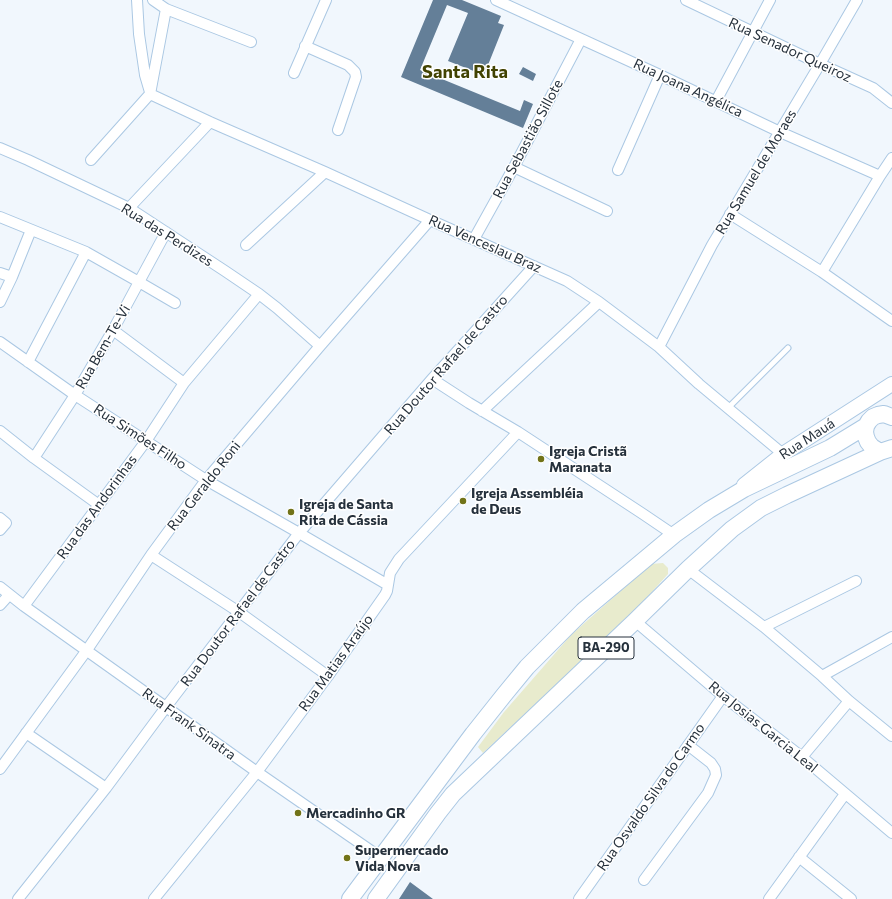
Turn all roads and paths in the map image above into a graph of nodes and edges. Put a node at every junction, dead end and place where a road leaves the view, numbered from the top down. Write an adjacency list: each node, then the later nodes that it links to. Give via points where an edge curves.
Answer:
1 (137, 0): 17 (street, via 139,34)
2 (153, 0): 9 (street)
3 (326, 0): 13 (street)
4 (496, 0): 8 (street, Rua Joana Angélica)
5 (686, 0): 10 (street, Rua Senador Queiroz)
6 (770, 0): 10 (street)
7 (857, 0): 14 (street, Rua Samuel de Moraes)
8 (516, 4): 11 (street, Rua Joana Angélica)
9 (166, 8): 12 (street); 17 (street)
10 (753, 32): 14 (street, Rua Senador Queiroz); 18 (street)
11 (581, 38): 16 (street, Rua Joana Angélica); 26 (street, Rua Sebastião Sillote)
12 (251, 42)
13 (305, 46): 15 (street); 21 (street, via 348,65 355,72 356,77)
14 (820, 64): 19 (street, Rua Senador Queiroz, via 873,88); 22 (street, Rua Samuel de Moraes)
15 (294, 73)
16 (660, 75): 18 (street, Rua Joana Angélica); 27 (street)
17 (150, 94): 20 (street, Rua Venceslau Braz); 25 (street)
18 (716, 101): 22 (street, Rua Joana Angélica)
19 (892, 103)
20 (210, 122): 28 (street, Rua Venceslau Braz); 30 (street)
21 (338, 130)
22 (780, 132): 29 (street, Rua Joana Angélica); 32 (street, Rua Samuel de Moraes)
23 (0, 148): 30 (street, Rua das Perdizes)
24 (892, 158): 29 (street)
25 (91, 160)
26 (514, 167): 31 (street); 37 (street, Rua Sebastião Sillote)
27 (618, 170)
28 (326, 172): 34 (street, Rua Venceslau Braz); 38 (street)
29 (880, 176): 41 (street)
30 (129, 208): 36 (street, Rua das Perdizes)
31 (607, 211)
32 (730, 214): 41 (street); 53 (street, Rua Samuel de Moraes)
33 (0, 217): 35 (street)
34 (430, 220): 37 (street, Rua Venceslau Braz); 52 (street, Rua Geraldo Roni)
35 (30, 230): 39 (street); 43 (street)
36 (166, 232): 44 (street, Rua Bem-Te-Vi); 45 (street, Rua das Perdizes)
37 (474, 239): 40 (street, Rua Venceslau Braz)
38 (246, 246)
39 (86, 252): 44 (street); 55 (street)
40 (534, 266): 47 (street, Rua Venceslau Braz, via 567,281); 56 (street, Rua Doutor Rafael de Castro)
41 (822, 272): 49 (street)
42 (0, 274): 43 (street)
43 (12, 277): 46 (street)
44 (139, 282): 48 (street); 50 (street, Rua Bem-Te-Vi)
45 (259, 294): 52 (street, Rua das Perdizes); 57 (street, Rua das Andorinhas)
46 (0, 302)
47 (599, 302): 53 (street, Rua Venceslau Braz); 62 (street)
48 (175, 303)
49 (892, 321)
50 (114, 330): 57 (street); 60 (street, Rua Bem-Te-Vi)
51 (0, 342): 55 (street, Rua Simões Filho)
52 (320, 346): 71 (street, Rua Geraldo Roni)
53 (659, 346): 61 (street, Rua Venceslau Braz)
54 (788, 348): 61 (lane)
55 (28, 362): 60 (street, Rua Simões Filho)
56 (432, 380): 62 (street); 76 (street, Rua Doutor Rafael de Castro)
57 (184, 383): 67 (street, Rua das Andorinhas)
58 (892, 384): 69 (street, Rua Mauá)
59 (892, 389): 64 (street, via 876,403)
60 (75, 395): 67 (street, Rua Simões Filho); 70 (street, Rua Bem-Te-Vi)
61 (728, 408): 69 (street, Rua Venceslau Braz)
62 (482, 411): 66 (street)
63 (892, 417): 64 (main road, BA-290, via 878,415)
64 (867, 424): 68 (main road, BA-290, via 865,432 868,442 872,447); 72 (main road, BA-290, via 830,448)
65 (0, 432): 70 (street)
66 (518, 432): 77 (street); 81 (street, Rua Matias Araújo, via 399,559 390,572)
67 (146, 440): 71 (street, Rua Simões Filho); 73 (street, Rua das Andorinhas)
68 (886, 450): 79 (main road, BA-290, via 761,508 732,529)
69 (783, 454): 72 (street, Rua Mauá)
70 (34, 458): 73 (street)
71 (206, 480): 76 (street, Rua Simões Filho); 78 (street, Rua Geraldo Roni)
72 (726, 500): 77 (main road, BA-290)
73 (99, 505): 85 (street, Rua das Andorinhas)
74 (0, 518): 75 (street, via 6,523)
75 (0, 530)
76 (299, 533): 81 (street, Rua Simões Filho); 86 (street, Rua Doutor Rafael de Castro)
77 (674, 535): 105 (main road, BA-290, via 583,611 527,667)
78 (150, 555): 86 (street); 90 (street, Rua Geraldo Roni)
79 (688, 569): 87 (main road, BA-290); 88 (street)
80 (856, 581): 88 (street)
81 (388, 585): 91 (street, Rua Matias Araújo, via 385,595)
82 (0, 587): 83 (street, Rua Frank Sinatra)
83 (9, 594): 84 (street); 85 (street, Rua Frank Sinatra)
84 (0, 605)
85 (24, 606): 90 (street, Rua Frank Sinatra)
86 (239, 612): 91 (street); 95 (street, Rua Doutor Rafael de Castro)
87 (635, 621): 93 (street, Rua Josias Garcia Leal); 112 (main road, BA-290, via 453,794)
88 (764, 627): 92 (street)
89 (892, 637): 92 (street)
90 (87, 650): 95 (street, Rua Frank Sinatra); 96 (street, Rua Geraldo Roni)
91 (328, 676): 101 (street, Rua Matias Araújo)
92 (822, 676): 94 (street)
93 (723, 696): 98 (street, Rua Osvaldo Silva do Carmo); 99 (street, Rua Josias Garcia Leal)
94 (849, 701): 97 (street); 99 (street)
95 (166, 707): 101 (street, Rua Frank Sinatra); 102 (street, Rua Doutor Rafael de Castro)
96 (26, 733): 100 (street, Rua Geraldo Roni); 102 (street)
97 (892, 736)
98 (688, 745): 107 (street, via 711,763 716,775 708,793); 108 (street, Rua Osvaldo Silva do Carmo)
99 (802, 757): 103 (street, Rua Josias Garcia Leal)
100 (0, 768)
101 (257, 772): 105 (street, Rua Frank Sinatra); 110 (street, Rua Matias Araújo)
102 (106, 788): 109 (street, Rua Doutor Rafael de Castro)
103 (845, 794): 104 (street, Rua Josias Garcia Leal); 106 (street)
104 (892, 833)
105 (380, 857): 111 (main road, BA-290)
106 (799, 857): 113 (street); 114 (street)
107 (644, 880)
108 (584, 897)
109 (18, 899)
110 (154, 899)
111 (350, 899)
112 (376, 899)
113 (769, 899)
114 (851, 899)

